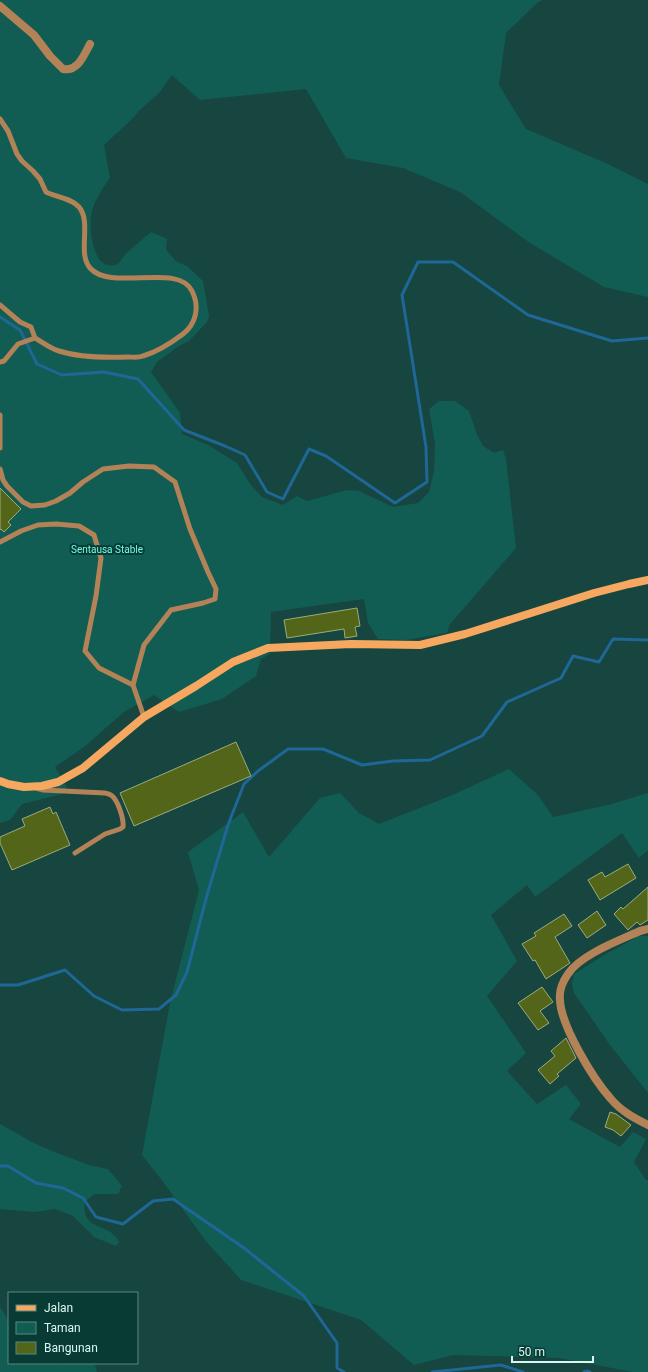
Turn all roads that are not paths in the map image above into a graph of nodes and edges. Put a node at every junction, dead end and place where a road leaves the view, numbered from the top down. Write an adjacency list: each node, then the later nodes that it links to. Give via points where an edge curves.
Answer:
1 (0, 6): 2 (street, via 34,35 63,69 71,69 78,64)
2 (90, 44)
3 (0, 119): 5 (lane, via 17,154 40,179 46,192 79,207 83,215 87,263 91,270 110,276 177,279 192,290 196,301 194,322 186,332 142,357 81,356 58,351)
4 (0, 305): 5 (lane, via 20,322 31,327)
5 (33, 339): 6 (lane, via 18,344)
6 (0, 362)
7 (0, 414): 8 (lane)
8 (0, 448)
9 (0, 469): 12 (lane, via 7,486 23,502 31,506 56,501 103,470 128,466 154,466 175,482 190,529 216,589 215,599 171,610 144,645)
10 (0, 542): 12 (lane, via 38,525 79,526 94,536 101,558 85,651 99,668)
11 (648, 580): 13 (street, via 594,593 465,634 420,645 351,644 268,648 233,662)
12 (133, 685): 13 (lane)
13 (144, 717): 15 (street, via 83,768 58,782)
14 (0, 781): 15 (street)
15 (33, 787): 16 (lane, via 43,790 105,793 115,798 123,817 123,827 101,836)
16 (75, 853)
17 (648, 929): 18 (street, via 640,930 598,950 576,965 564,981 560,1000 573,1041 594,1075 611,1099)
18 (648, 1125)

